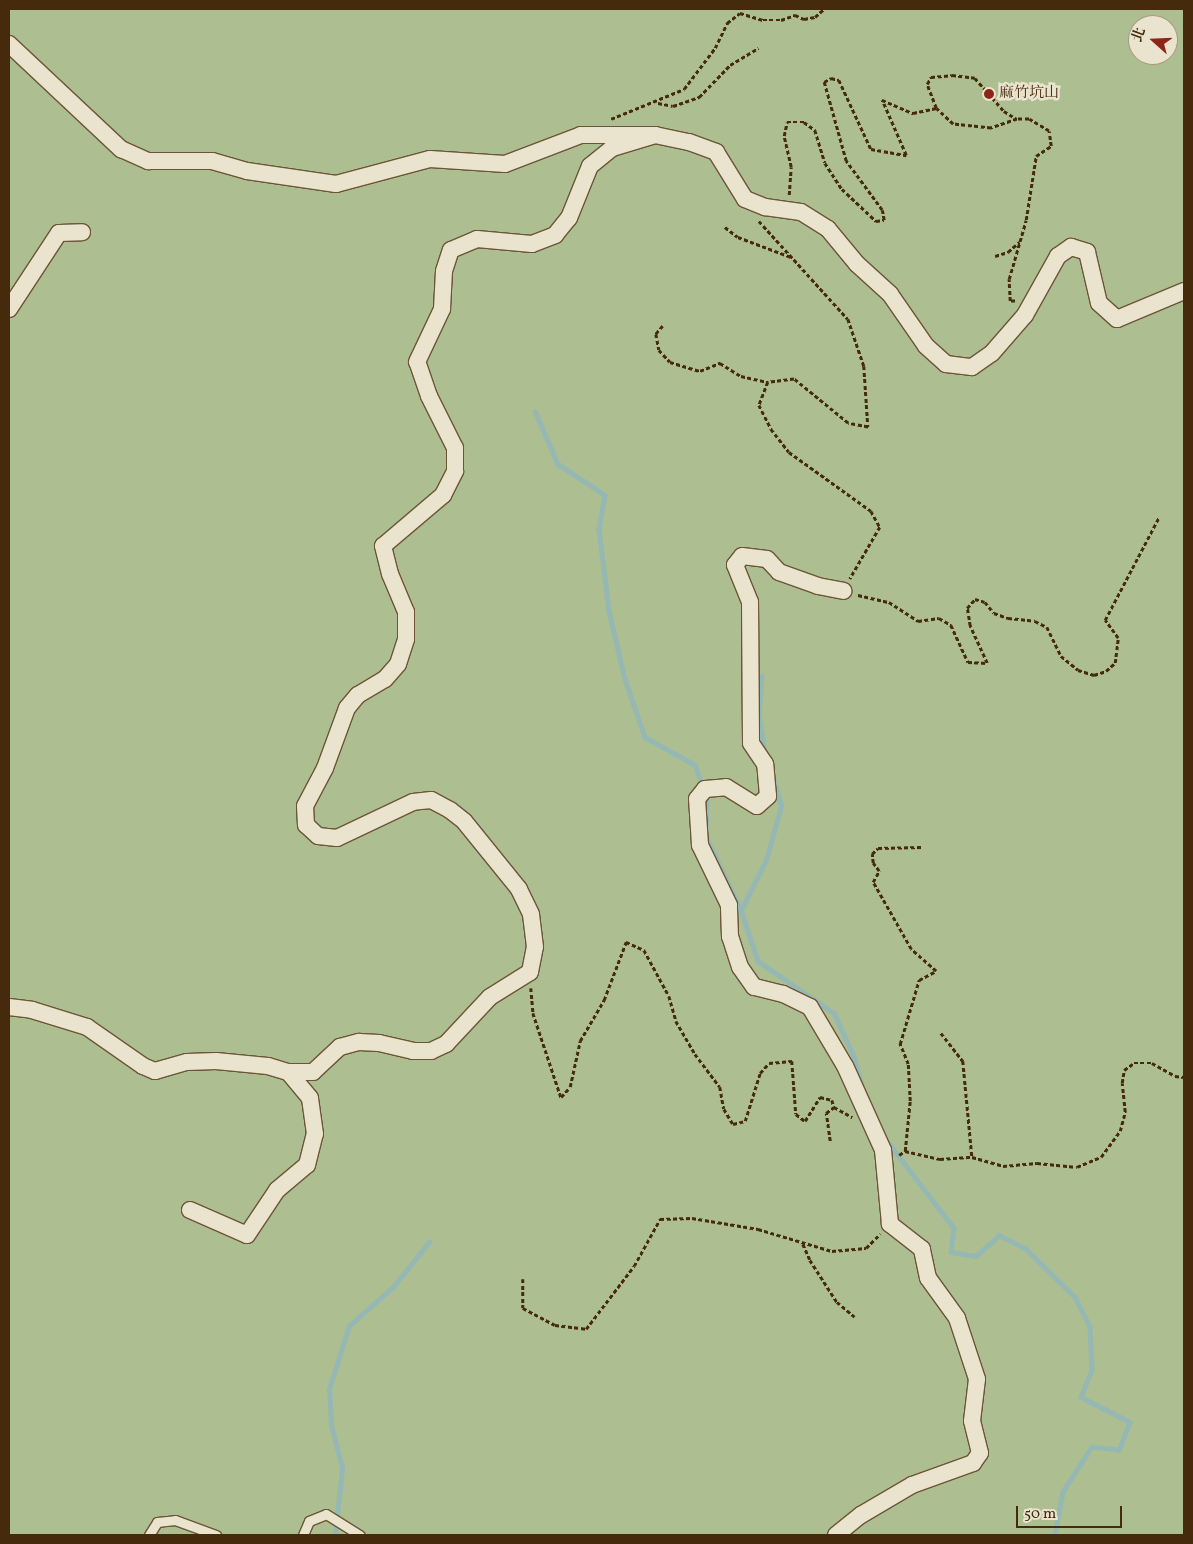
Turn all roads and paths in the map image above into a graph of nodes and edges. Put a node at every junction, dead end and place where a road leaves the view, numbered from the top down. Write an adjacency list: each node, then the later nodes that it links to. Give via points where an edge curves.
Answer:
1 (824, 9): 4 (path, via 815,17 804,19 795,15 781,20 763,20 740,13 727,23 715,48 684,89)
2 (9, 44): 8 (street, via 121,149 148,162 212,161 247,171 336,184 430,159 505,164 581,135)
3 (758, 48): 4 (path, via 730,65 699,97 673,106)
4 (657, 103): 7 (path, via 635,107)
5 (936, 108): 6 (path, via 953,124 977,129); 6 (path, via 927,84 932,77 975,78 990,90 1004,111); 10 (path, via 913,113 882,100 906,154 871,149 840,80 831,78 824,82 846,161 882,210 884,220 876,221 842,189 825,163 815,130 804,122 787,122 784,136 791,167 789,200)
6 (1017, 119): 13 (path, via 1041,123 1050,131 1051,146 1036,156)
7 (604, 123)
8 (655, 135): 9 (street, via 716,152); 24 (street, via 612,148 590,166 569,218 555,235 532,244 477,239 451,250 444,271 442,309 417,362 429,396 455,448 455,471 443,495 383,546 390,574 406,612 406,639 398,664 384,679 358,695 348,708 325,768 305,806 306,825 318,836 337,838 413,802 431,800 450,810 464,821 518,889 531,914 535,947)
9 (745, 199): 10 (street); 15 (path, via 760,224)
10 (783, 210): 16 (street, via 801,212 828,229 857,264 890,294 926,346 946,364 972,367 992,353 1025,315 1058,256 1071,247 1087,252 1099,303 1117,319)
11 (725, 227): 15 (path, via 738,237)
12 (82, 232): 18 (street, via 59,233)
13 (1020, 240): 14 (path, via 1008,252); 17 (path, via 1008,292 1010,301)
14 (995, 256)
15 (793, 258): 20 (path, via 848,319 864,366 868,427 848,422 794,379)
16 (1184, 291)
17 (1020, 301)
18 (9, 309)
19 (663, 326): 20 (path, via 656,334 659,350 670,362 700,371 720,363 741,376)
20 (768, 382): 22 (path, via 760,405 771,429 789,452 871,511 880,527)
21 (1159, 517): 22 (path, via 1104,620 1118,638 1115,663 1094,675 1078,670 1060,656 1046,627 1035,620 994,614 985,602 975,599 967,608 970,626 987,664 968,662 950,625 939,618 918,621 889,602)
22 (844, 591): 30 (street, via 779,572 767,559 742,556 735,565 750,602 752,743 765,764 768,796 757,806 726,787 705,789 697,799 698,826 700,845 729,905 730,937 740,967 754,987 782,994 810,1008 845,1066)
23 (922, 847): 32 (path, via 878,848 872,854 878,871 873,882 911,949 936,972 919,980 900,1044 908,1064 910,1101)
24 (530, 972): 27 (street, via 490,997 446,1044 431,1051 413,1052 379,1043 359,1042 340,1047 313,1072); 29 (path, via 532,1012 561,1097 570,1088 580,1041 604,1000 626,942 644,950 670,996 676,1021 720,1087 724,1109 733,1124 745,1121 760,1072 769,1063 792,1061 796,1114 805,1121 820,1097 832,1100)
25 (9, 1007): 27 (street, via 32,1010 86,1027 142,1066 156,1071 187,1062 216,1061 268,1066)
26 (941, 1033): 33 (path, via 962,1061)
27 (288, 1072): 35 (street, via 310,1098 315,1134 307,1165 277,1190 246,1235)
28 (1184, 1077): 33 (path, via 1175,1076 1152,1063 1134,1063 1124,1070 1125,1112 1120,1131 1101,1157 1077,1167 1002,1166)
29 (834, 1107): 30 (path); 31 (path, via 826,1113)
30 (874, 1129): 34 (street)
31 (830, 1141)
32 (905, 1151): 33 (path, via 940,1160); 34 (path)
33 (972, 1157)
34 (885, 1164): 36 (street)
35 (190, 1210)
36 (890, 1224): 37 (path, via 866,1248 832,1251); 44 (street, via 922,1249 928,1278 957,1318 977,1379 972,1421 980,1453 973,1463 912,1485 861,1515)
37 (803, 1244): 38 (path, via 758,1229 692,1218 660,1219 634,1266 586,1328 555,1325 523,1308); 39 (path, via 837,1302)
38 (523, 1279)
39 (855, 1317)
40 (149, 1535): 41 (lane, via 157,1522 175,1520)
41 (216, 1535)
42 (303, 1535): 43 (lane, via 309,1521 326,1514)
43 (360, 1535)
44 (836, 1535)

